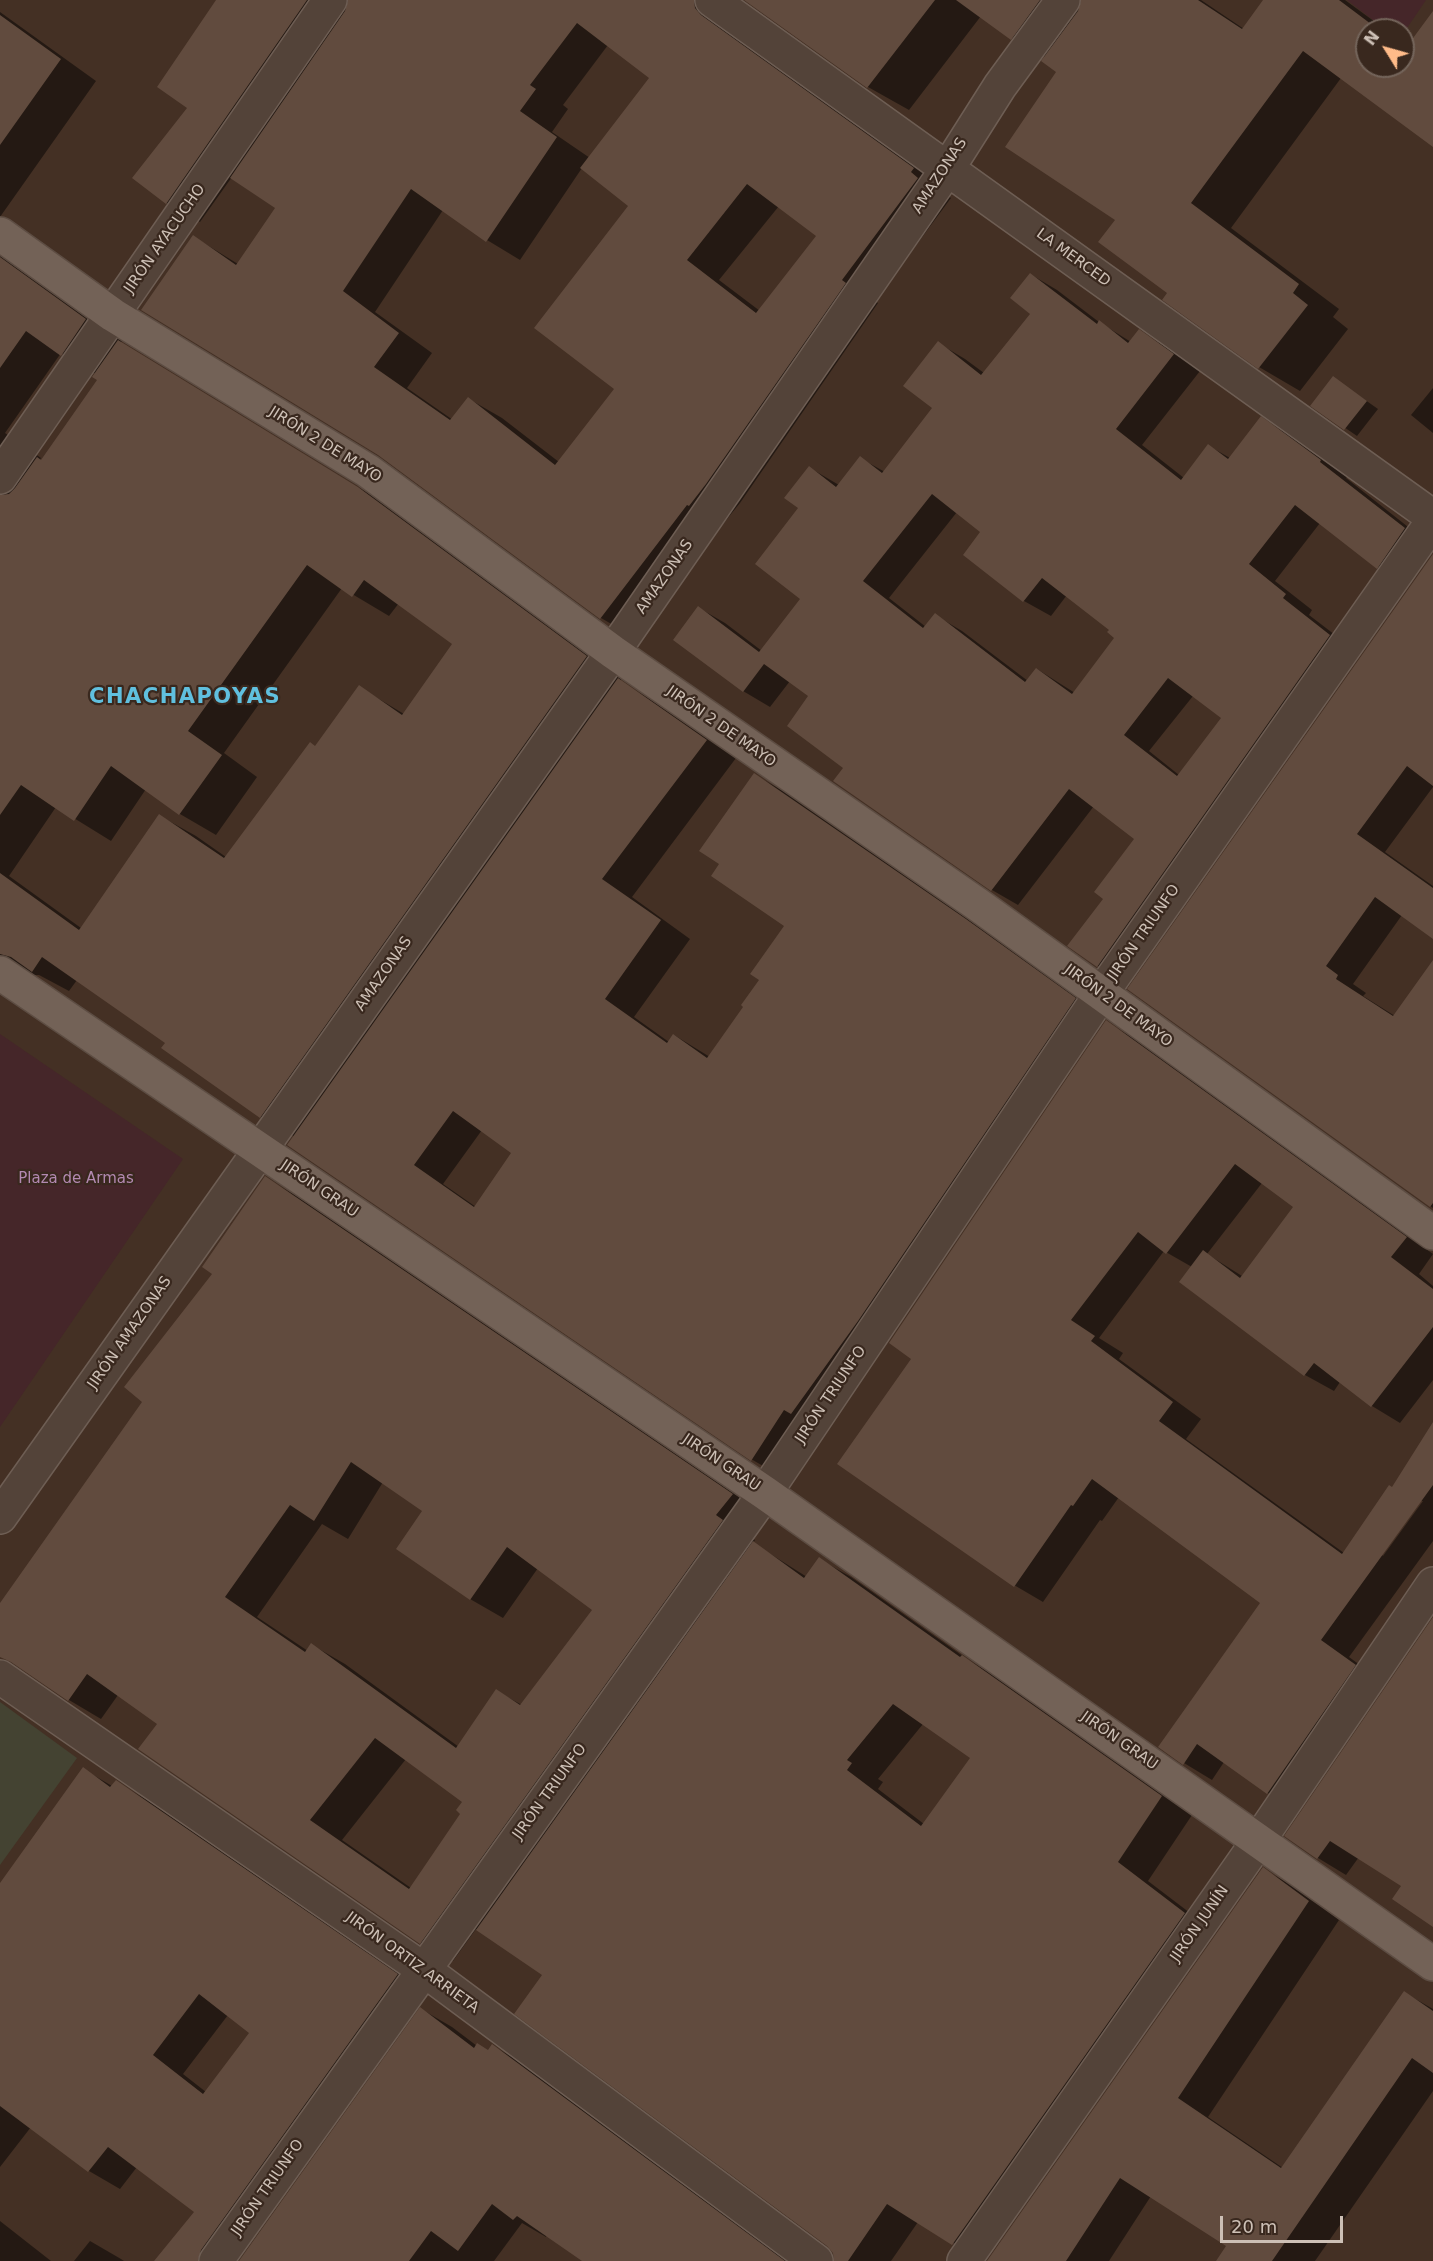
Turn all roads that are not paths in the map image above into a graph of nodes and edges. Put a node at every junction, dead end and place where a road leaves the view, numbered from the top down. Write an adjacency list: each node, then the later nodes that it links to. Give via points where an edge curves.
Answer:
1 (330, 0): 6 (street, JIRÓN AYACUCHO)
2 (712, 0): 4 (street, LA MERCED)
3 (1063, 0): 4 (street, AMAZONAS, via 1000,86)
4 (948, 168): 8 (street, LA MERCED); 9 (street, AMAZONAS)
5 (0, 234): 6 (main road, JIRÓN 2 DE MAYO)
6 (113, 315): 7 (street, JIRÓN AYACUCHO); 9 (main road, JIRÓN 2 DE MAYO, via 368,471)
7 (0, 477)
8 (1433, 519): 11 (street, JIRÓN TRIUNFO)
9 (613, 652): 11 (main road, JIRÓN 2 DE MAYO); 12 (street, AMAZONAS)
10 (0, 973): 12 (main road, JIRÓN GRAU)
11 (1101, 994): 13 (main road, JIRÓN 2 DE MAYO); 14 (street, JIRÓN TRIUNFO)
12 (260, 1149): 14 (main road, JIRÓN GRAU); 15 (street, JIRÓN AMAZONAS)
13 (1433, 1233)
14 (765, 1493): 18 (main road, JIRÓN GRAU); 20 (street, JIRÓN TRIUNFO)
15 (0, 1517)
16 (1433, 1584): 18 (street, JIRÓN JUNÍN)
17 (0, 1677): 20 (street, JIRÓN ORTIZ ARRIETA)
18 (1259, 1840): 19 (main road, JIRÓN GRAU); 23 (street, JIRÓN JUNÍN)
19 (1433, 1964)
20 (423, 1969): 21 (street, JIRÓN TRIUNFO); 22 (street, JIRÓN ORTIZ ARRIETA)
21 (216, 2261)
22 (816, 2261)
23 (964, 2261)

